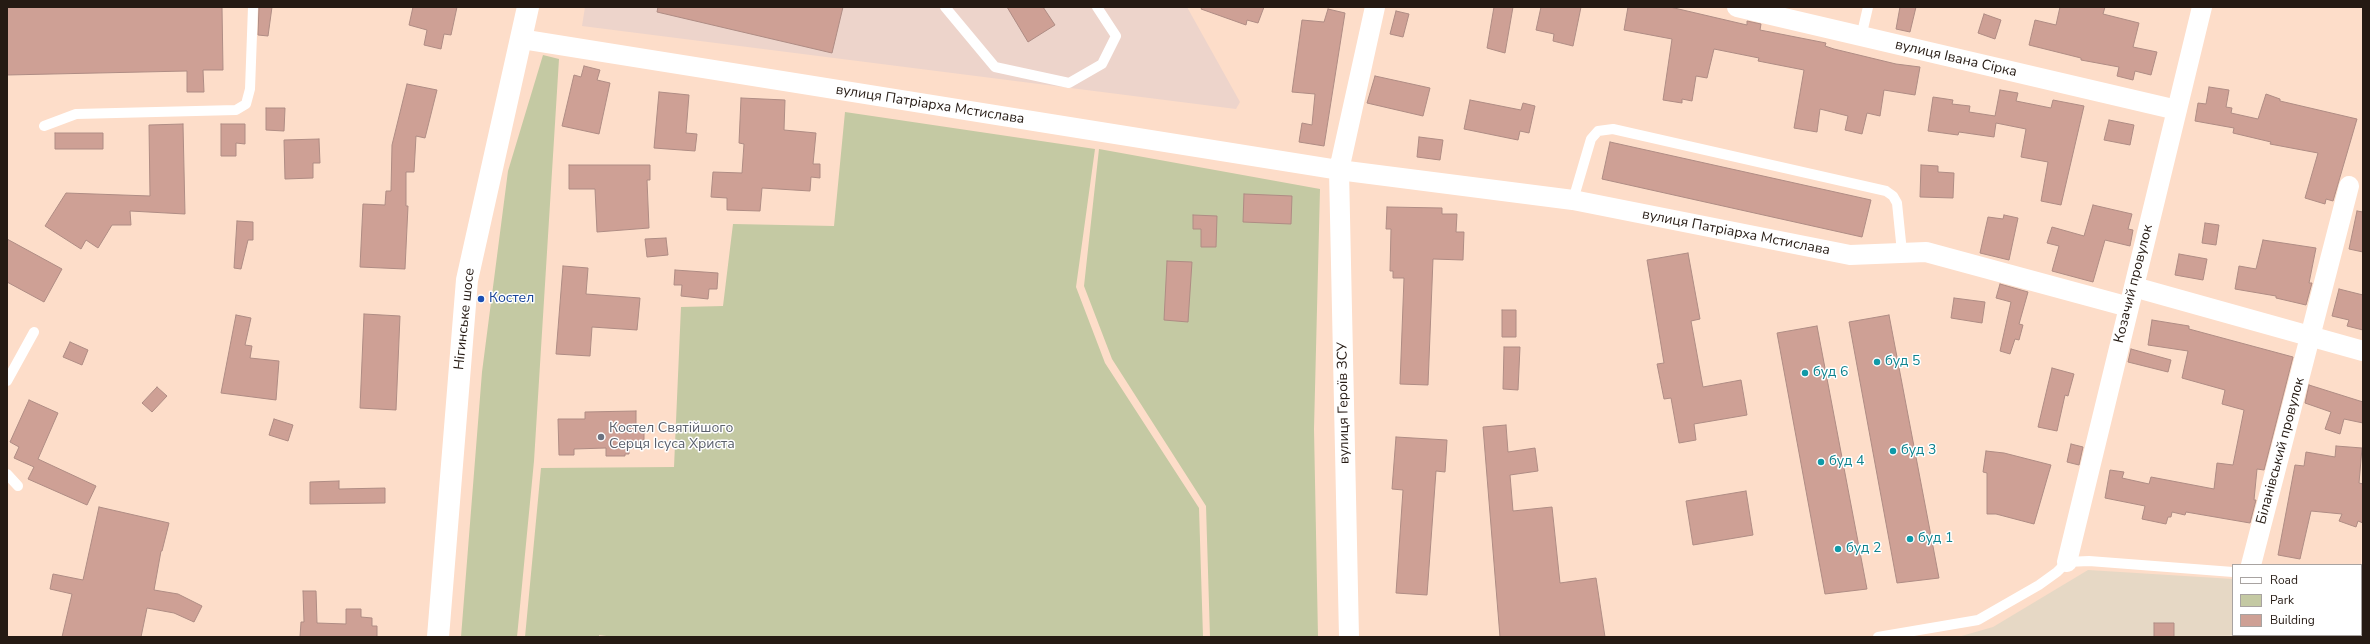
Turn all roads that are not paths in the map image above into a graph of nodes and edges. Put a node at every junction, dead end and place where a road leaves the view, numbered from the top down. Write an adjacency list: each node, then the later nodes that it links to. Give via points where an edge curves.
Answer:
1 (253, 7): 12 (lane, via 250,89 246,104 236,110 76,114)
2 (528, 7): 10 (main road, Нігинське шосе)
3 (945, 7): 4 (lane, via 995,67 1069,83 1102,64 1116,36)
4 (1097, 7)
5 (1375, 7): 13 (street)
6 (1736, 7): 9 (street, вулиця Івана Сірка)
7 (1868, 7): 9 (lane)
8 (2202, 7): 11 (street, Козачий провулок)
9 (1861, 37): 11 (street, вулиця Івана Сірка)
10 (520, 39): 13 (street, вулиця Патріарха Мстислава); 28 (main road, Нігинське шосе, via 467,280)
11 (2177, 110): 17 (street, Козачий провулок)
12 (44, 126)
13 (1339, 170): 15 (street, вулиця Патріарха Мстислава); 29 (street, вулиця Героїв ЗСУ)
14 (2349, 186): 20 (street, Біланівський провулок)
15 (1574, 200): 16 (street, вулиця Патріарха Мстислава, via 1850,256); 16 (lane, via 1591,139 1598,132 1613,129 1886,191 1897,203)
16 (1902, 252): 18 (street, вулиця Патріарха Мстислава, via 1926,252)
17 (2134, 287): 18 (street, Козачий провулок); 20 (street)
18 (2129, 307): 25 (street, Козачий провулок)
19 (34, 332): 22 (lane)
20 (2311, 337): 21 (street); 26 (street, Біланівський провулок)
21 (2363, 351)
22 (7, 380)
23 (7, 474): 24 (lane)
24 (18, 486)
25 (2067, 562): 27 (lane, via 2089,561); 30 (lane, via 2038,585 1978,620)
26 (2251, 564)
27 (2232, 572)
28 (438, 637)
29 (1348, 637)
30 (1878, 637)

